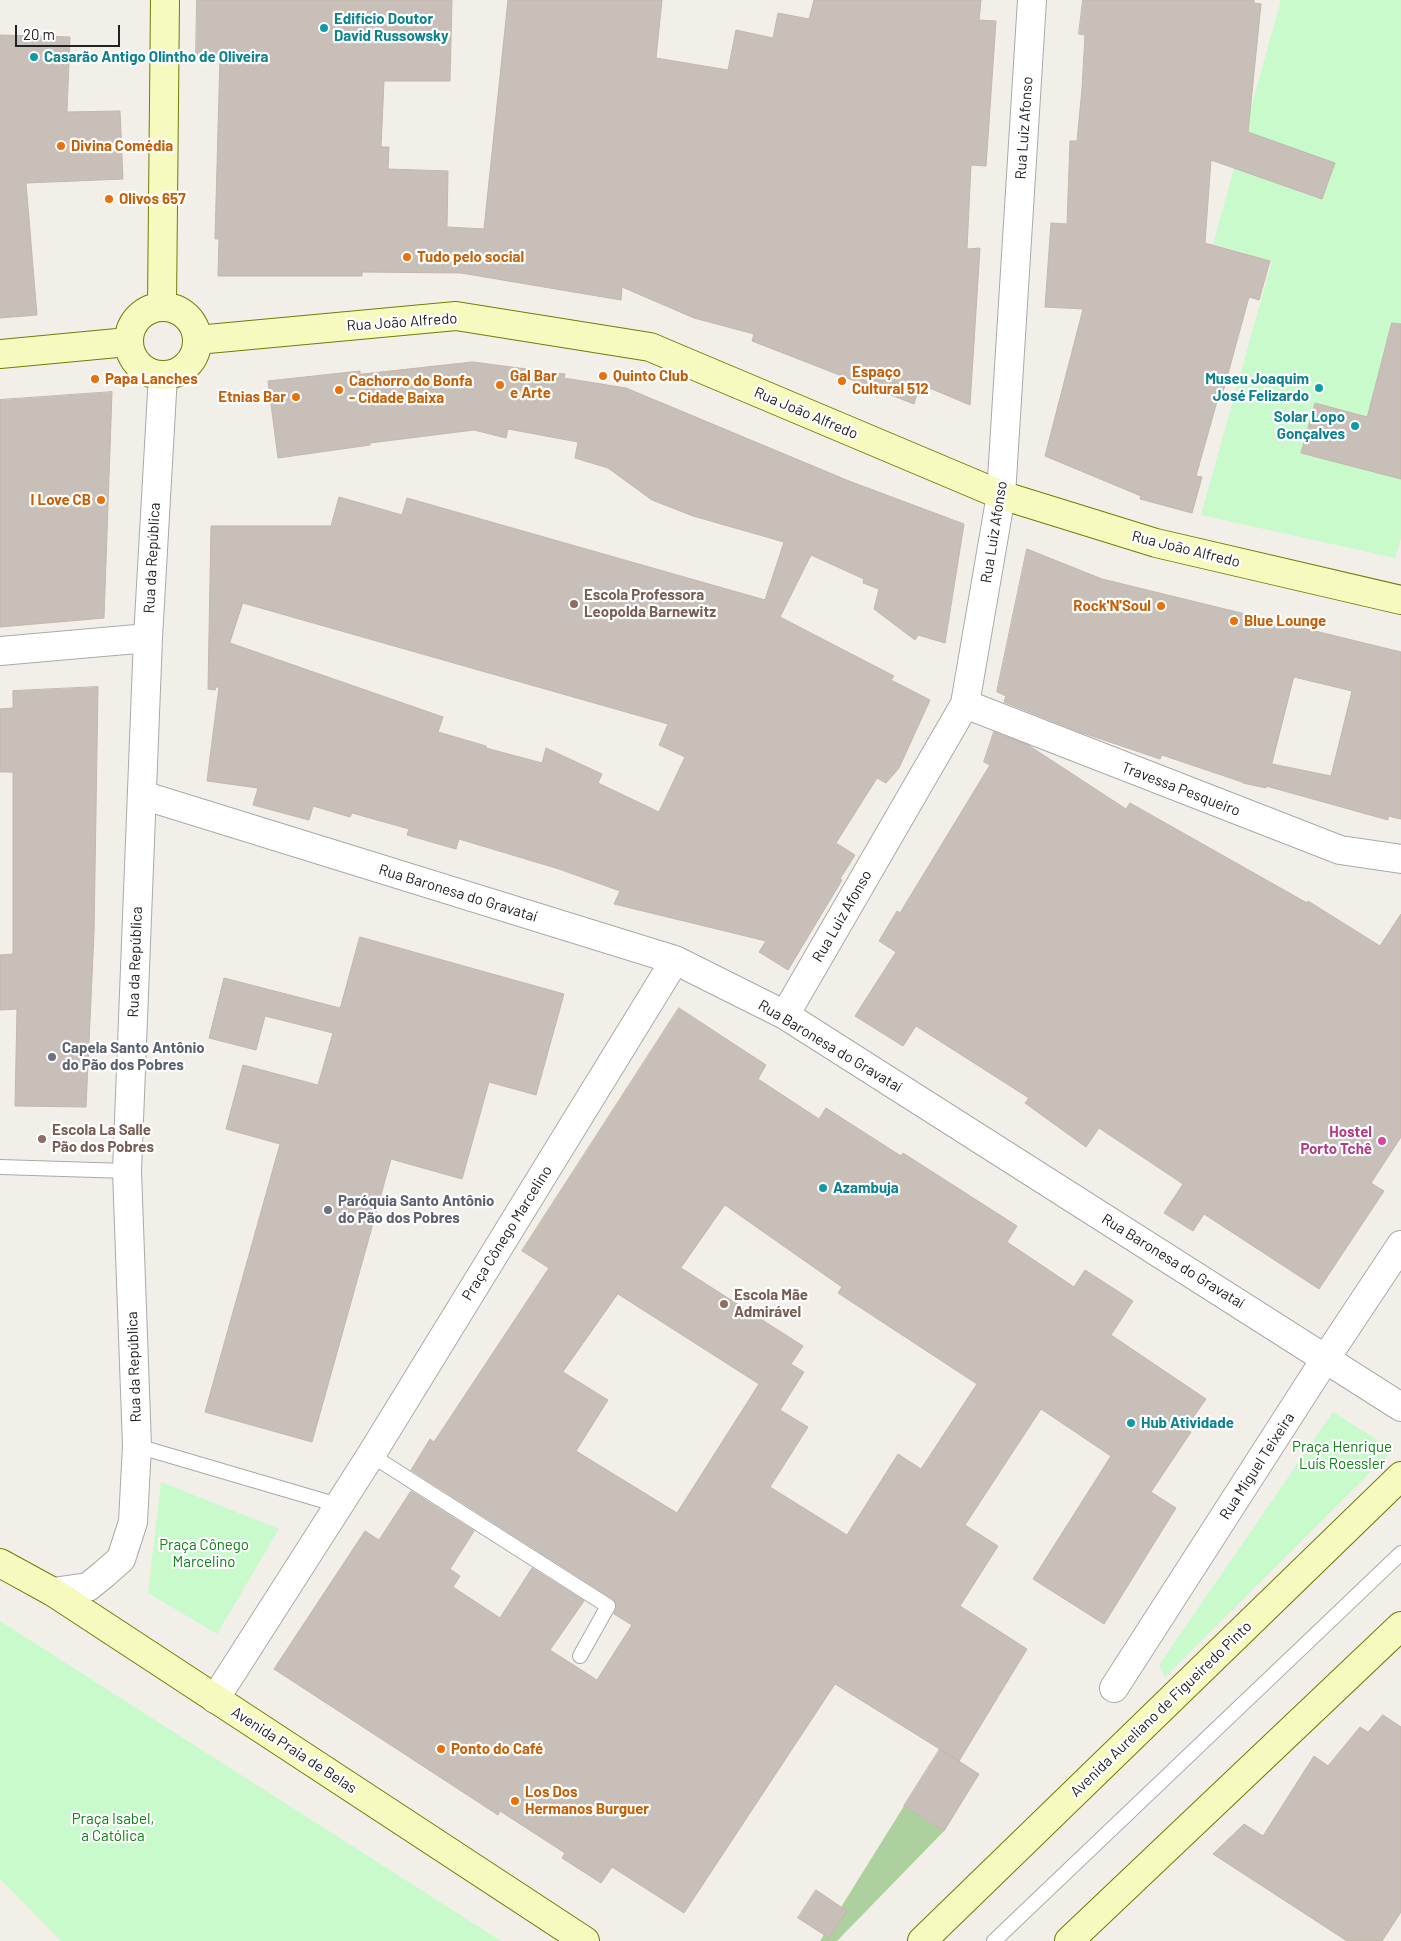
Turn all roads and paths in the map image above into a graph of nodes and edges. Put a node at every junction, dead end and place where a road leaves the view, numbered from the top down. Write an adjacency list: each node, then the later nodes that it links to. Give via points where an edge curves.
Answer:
1 (165, 0): 3 (street)
2 (1032, 0): 8 (street, Rua Luiz Afonso)
3 (162, 306): 4 (street, via 187,316); 5 (street, via 149,309 138,317)
4 (197, 340): 7 (street, via 195,353 188,364); 8 (street, Rua João Alfredo, via 456,316 650,348)
5 (128, 342): 6 (street); 7 (street, via 131,355 139,366 150,373)
6 (0, 354)
7 (164, 375): 10 (street, Rua da República)
8 (1001, 495): 9 (street, Rua João Alfredo, via 1156,543); 12 (street, Rua Luiz Afonso)
9 (1401, 600)
10 (148, 638): 11 (street); 13 (street, Rua da República)
11 (0, 652)
12 (965, 704): 14 (street, Travessa Pesqueiro, via 1340,850); 16 (street, Rua Luiz Afonso)
13 (142, 795): 15 (street, Rua Baronesa do Gravataí); 18 (street, Rua da República)
14 (1401, 859)
15 (675, 960): 16 (street, Rua Baronesa do Gravataí); 23 (street, Praça Cônego Marcelino)
16 (785, 1015): 20 (street, Rua Baronesa do Gravataí)
17 (0, 1167): 18 (lane)
18 (127, 1171): 22 (street, Rua da República)
19 (1401, 1245): 20 (street, Rua Miguel Teixeira)
20 (1326, 1358): 21 (street, Rua Baronesa do Gravataí); 31 (street, Rua Miguel Teixeira)
21 (1401, 1407)
22 (137, 1446): 25 (lane); 28 (street, Rua da República, via 133,1522 121,1559 88,1587)
23 (371, 1455): 25 (street, Praça Cônego Marcelino); 30 (lane, via 608,1606)
24 (1401, 1476): 34 (street, Avenida Aureliano de Figueiredo Pinto)
25 (338, 1505): 32 (street, Praça Cônego Marcelino)
26 (1401, 1553): 35 (lane)
27 (0, 1563): 28 (street, Avenida Praia de Belas)
28 (53, 1592): 32 (street, Avenida Praia de Belas)
29 (1401, 1626): 36 (street)
30 (580, 1656)
31 (1114, 1688)
32 (215, 1699): 33 (street, Avenida Praia de Belas)
33 (585, 1941)
34 (922, 1941)
35 (994, 1941)
36 (1069, 1941)

